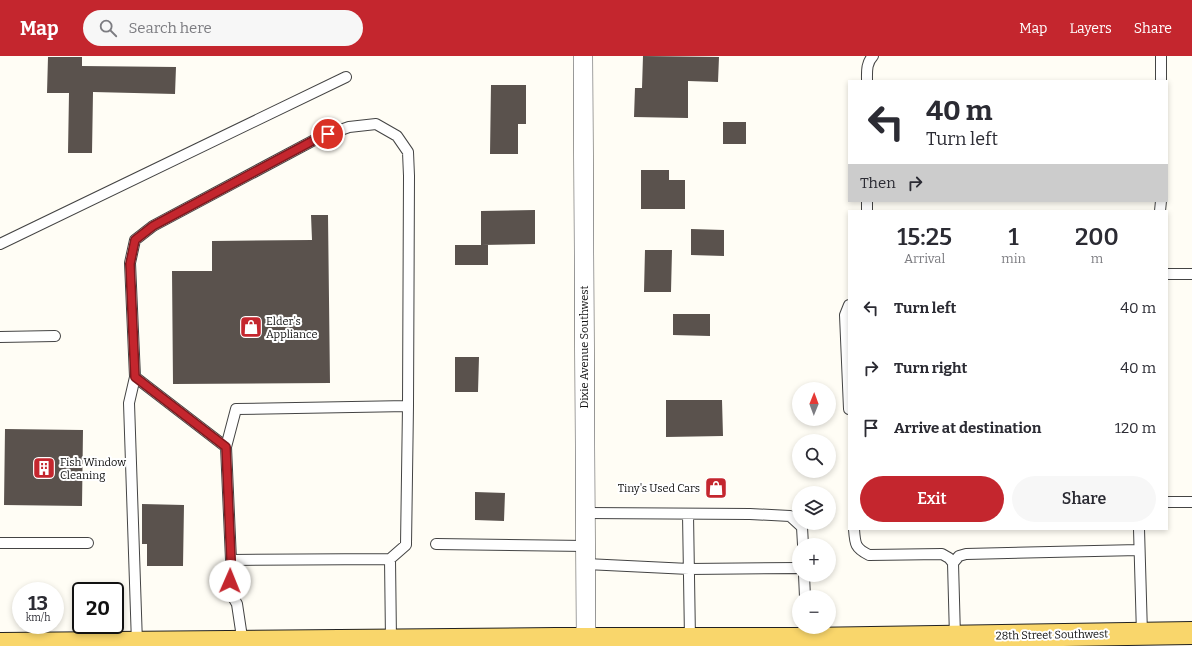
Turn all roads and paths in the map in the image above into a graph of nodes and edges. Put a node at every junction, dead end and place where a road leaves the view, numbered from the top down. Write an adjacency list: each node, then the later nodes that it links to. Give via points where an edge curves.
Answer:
1 (582, 56): 19 (street, Dixie Avenue Southwest)
2 (873, 56): 5 (lane, via 867,67)
3 (1161, 56): 6 (lane)
4 (346, 77): 7 (lane)
5 (867, 80)
6 (1161, 80)
7 (0, 244)
8 (1168, 274): 9 (lane)
9 (1192, 274)
10 (848, 308): 14 (lane, via 845,315)
11 (55, 336): 12 (lane)
12 (0, 337)
13 (135, 377): 15 (lane, via 130,264 135,240 153,226 318,138 349,127 376,124 397,136 408,152); 16 (lane); 44 (lane, via 128,403)
14 (848, 386)
15 (408, 406): 16 (lane, via 236,409); 29 (lane, via 406,546)
16 (226, 447): 30 (lane)
17 (1168, 502): 18 (lane)
18 (1192, 502)
19 (586, 513): 20 (lane); 27 (street, Dixie Avenue Southwest)
20 (688, 514): 23 (lane, via 790,516 802,527); 34 (lane)
21 (854, 530): 31 (lane, via 855,542 860,550 869,555 942,554)
22 (1139, 530): 28 (lane)
23 (803, 538)
24 (0, 543): 25 (lane)
25 (88, 543)
26 (436, 544): 27 (lane)
27 (586, 546): 32 (street, Dixie Avenue Southwest)
28 (1139, 550): 31 (lane, via 966,554); 37 (lane)
29 (390, 559): 30 (lane); 40 (lane)
30 (231, 560): 46 (lane, via 230,592 237,604)
31 (953, 563): 41 (lane)
32 (586, 564): 34 (lane); 38 (street, Dixie Avenue Southwest)
33 (792, 568): 34 (lane)
34 (689, 569): 39 (lane)
35 (1192, 634): 37 (main road, 28th Street Southwest)
36 (799, 638): 39 (main road, 28th Street Southwest); 41 (main road, 28th Street Southwest)
37 (1154, 638): 42 (main road, 28th Street Southwest)
38 (586, 639): 39 (main road, 28th Street Southwest); 43 (main road, 28th Street Southwest)
39 (690, 639)
40 (391, 640): 43 (main road, 28th Street Southwest); 46 (main road, 28th Street Southwest)
41 (963, 640): 42 (main road, 28th Street Southwest)
42 (1000, 641)
43 (556, 642)
44 (137, 643): 45 (main road, 28th Street Southwest); 46 (main road, 28th Street Southwest)
45 (0, 644)
46 (243, 644)

